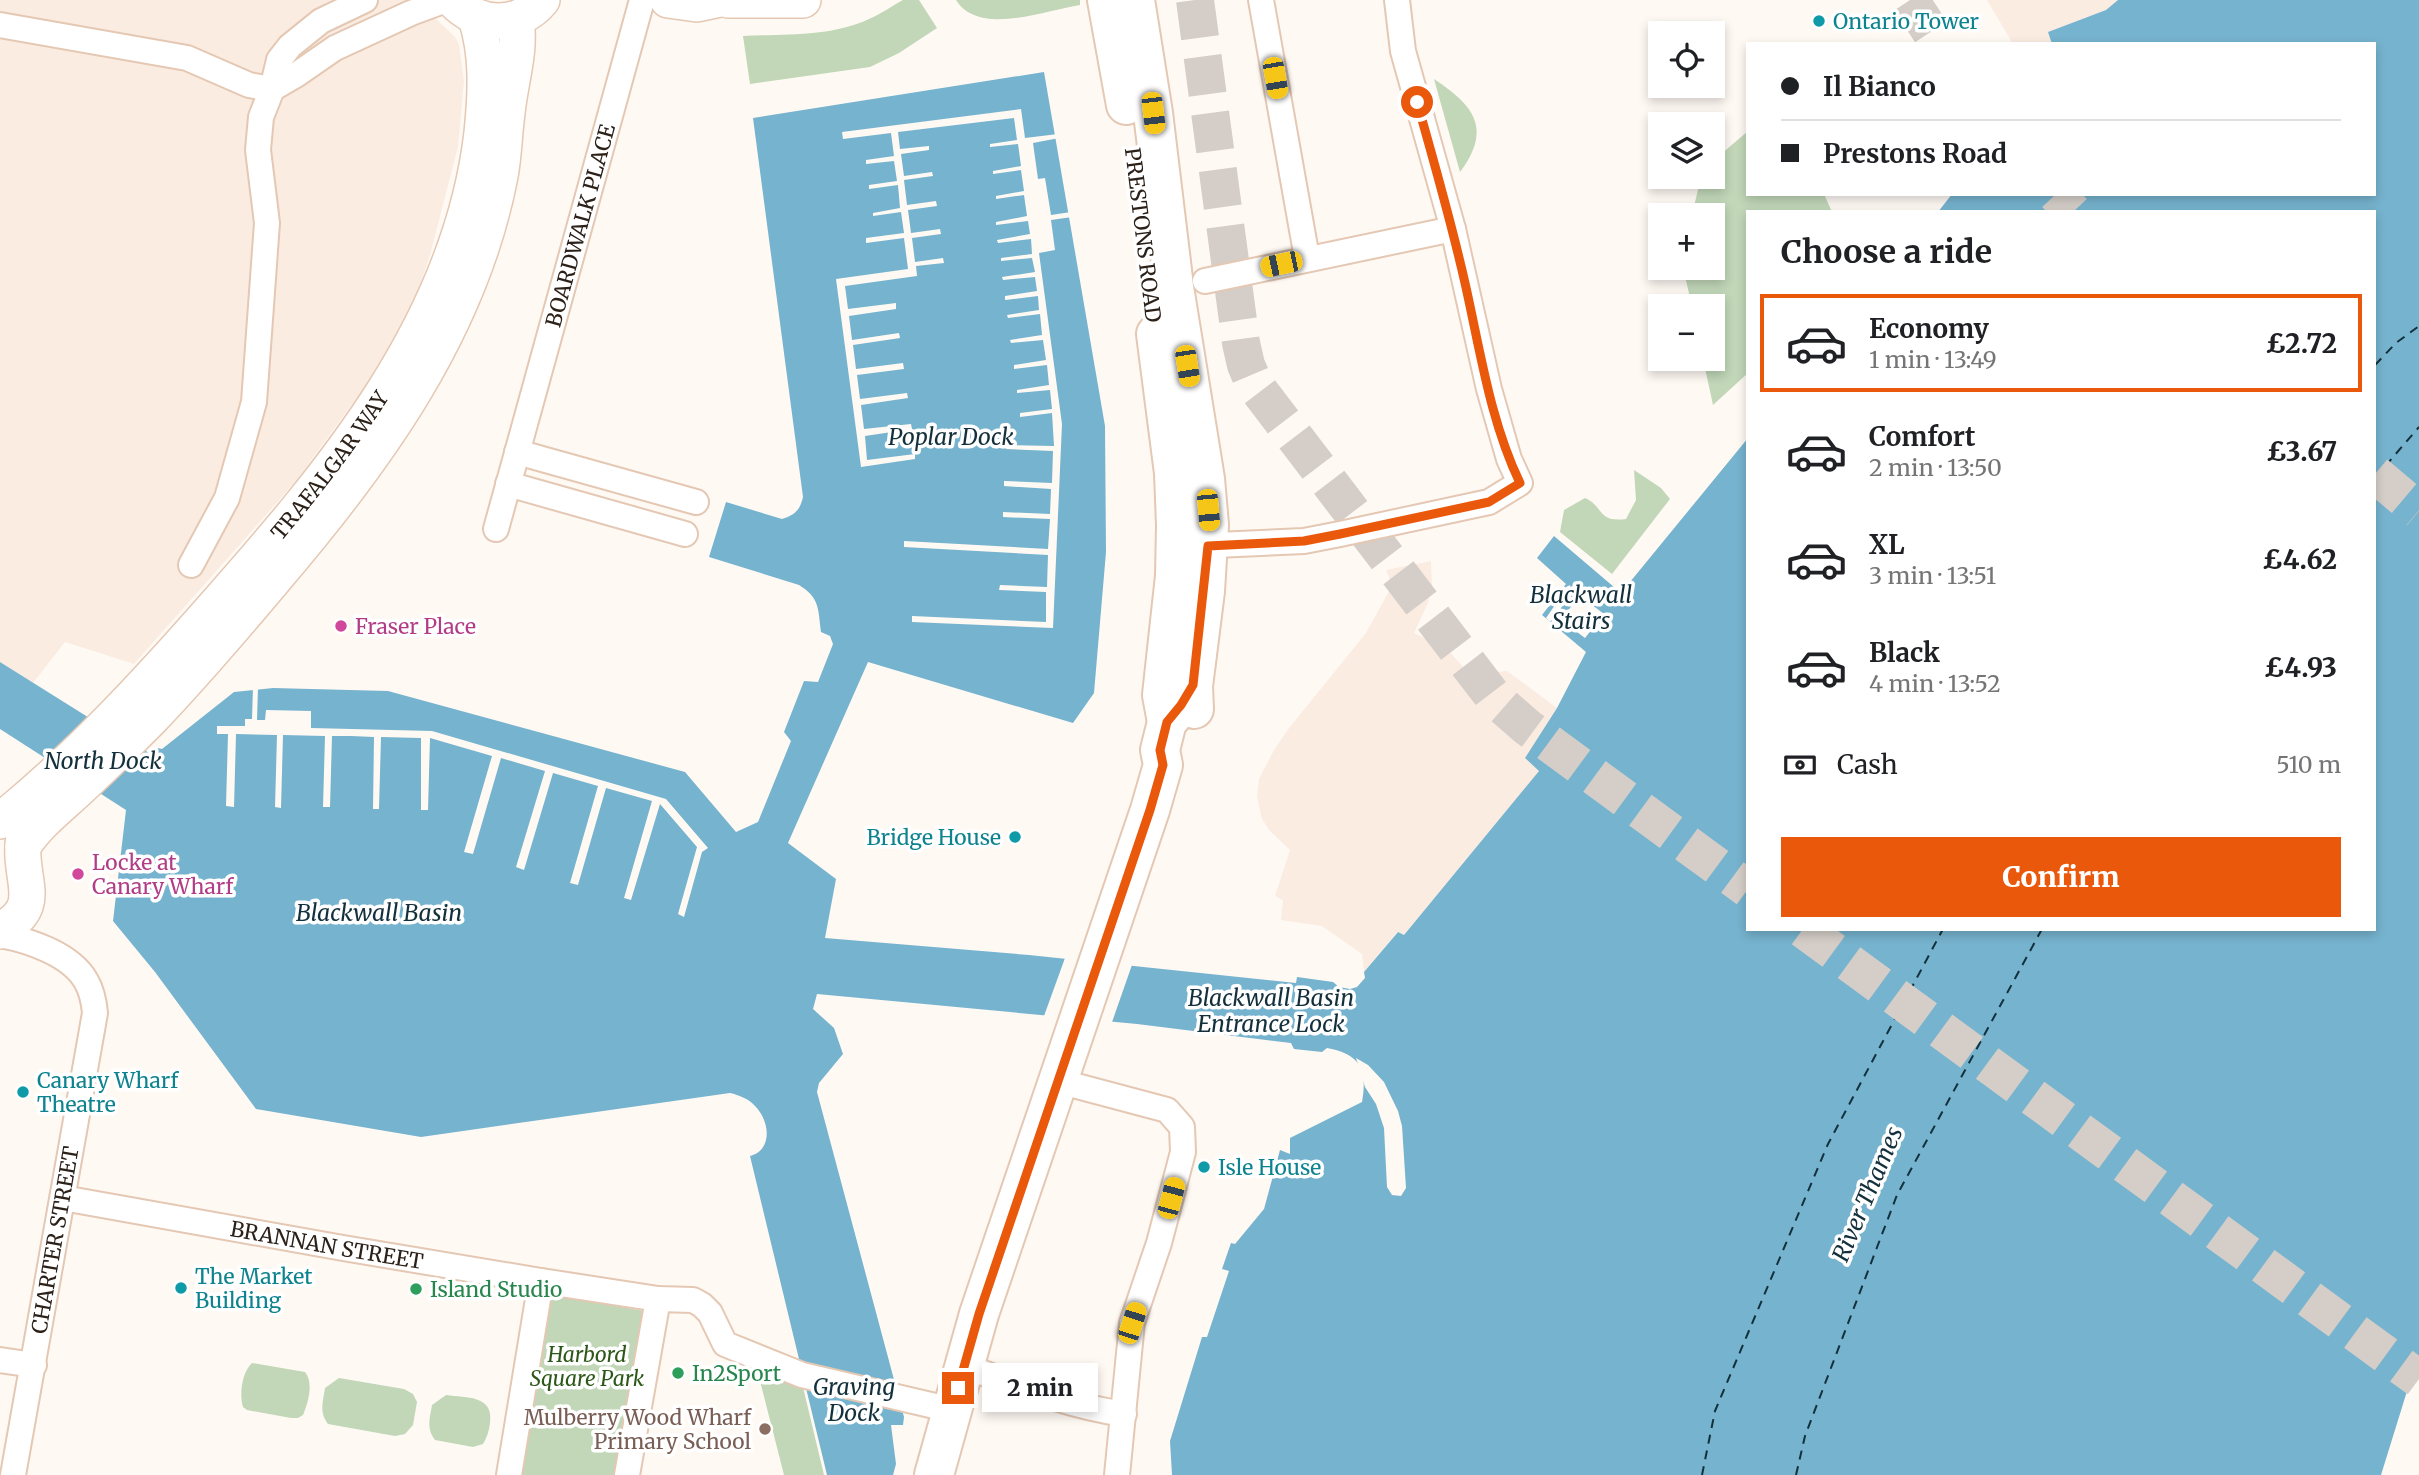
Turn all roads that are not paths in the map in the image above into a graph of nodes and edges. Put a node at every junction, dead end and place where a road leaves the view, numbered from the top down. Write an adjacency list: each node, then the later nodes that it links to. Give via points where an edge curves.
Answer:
1 (365, 0): 14 (street, via 321,21 290,46 279,60)
2 (446, 0): 14 (street, via 335,48)
3 (642, 0): 18 (street, BOARDWALK PLACE)
4 (668, 0): 5 (street, via 697,4)
5 (716, 0)
6 (728, 0): 7 (street)
7 (803, 0)
8 (1261, 0): 16 (street)
9 (1397, 0): 15 (street, via 1403,51)
10 (1130, 1): 23 (main road, PRESTONS ROAD, via 1128,115 1174,473)
11 (465, 9): 12 (street, TRAFALGAR WAY, via 495,22); 26 (street, TRAFALGAR WAY, via 482,36 485,89 478,164 435,298 404,359 340,456 175,652)
12 (529, 10): 26 (street, TRAFALGAR WAY, via 517,46 497,188 456,315 425,376 372,457 219,645)
13 (0, 25): 14 (street, via 187,58 249,85)
14 (272, 89): 24 (street, via 258,142 267,223 254,401 227,498)
15 (1453, 229): 16 (street); 23 (street, via 1489,389 1520,483 1489,502 1304,541)
16 (1307, 258): 17 (street)
17 (1205, 281)
18 (517, 452): 19 (street, BOARDWALK PLACE); 20 (street)
19 (508, 484): 21 (street, BOARDWALK PLACE); 22 (street)
20 (695, 502)
21 (496, 529)
22 (685, 534)
23 (1192, 546): 25 (main road, PRESTONS ROAD); 27 (main road, PRESTONS ROAD, via 1175,576 1162,695)
24 (191, 565)
25 (1193, 685): 27 (main road, PRESTONS ROAD); 28 (main road, PRESTONS ROAD, via 1196,704 1184,751)
26 (138, 711): 29 (street, TRAFALGAR WAY)
27 (1167, 722): 28 (main road, PRESTONS ROAD, via 1160,750)
28 (1163, 765): 31 (main road, PRESTONS ROAD)
29 (12, 845): 30 (street, via 29,889 26,905)
30 (0, 933): 32 (street, CHARTER STREET, via 42,946 76,968 93,999 95,1013)
31 (1058, 1081): 37 (main road, PRESTONS ROAD); 39 (street, via 1167,1111 1182,1127 1183,1152 1132,1323)
32 (63, 1198): 33 (street, BRANNAN STREET); 36 (street, CHARTER STREET)
33 (541, 1280): 34 (street, BRANNAN STREET); 41 (street)
34 (658, 1299): 38 (street, BRANNAN STREET, via 693,1300 709,1313 725,1344 802,1375); 42 (street)
35 (0, 1360): 36 (street)
36 (34, 1365): 40 (street, CHARTER STREET)
37 (964, 1366): 38 (main road, PRESTONS ROAD); 39 (street, via 1050,1397)
38 (952, 1410): 43 (main road, PRESTONS ROAD)
39 (1124, 1415): 44 (street)
40 (13, 1475)
41 (509, 1475)
42 (627, 1475)
43 (934, 1475)
44 (1117, 1475)

